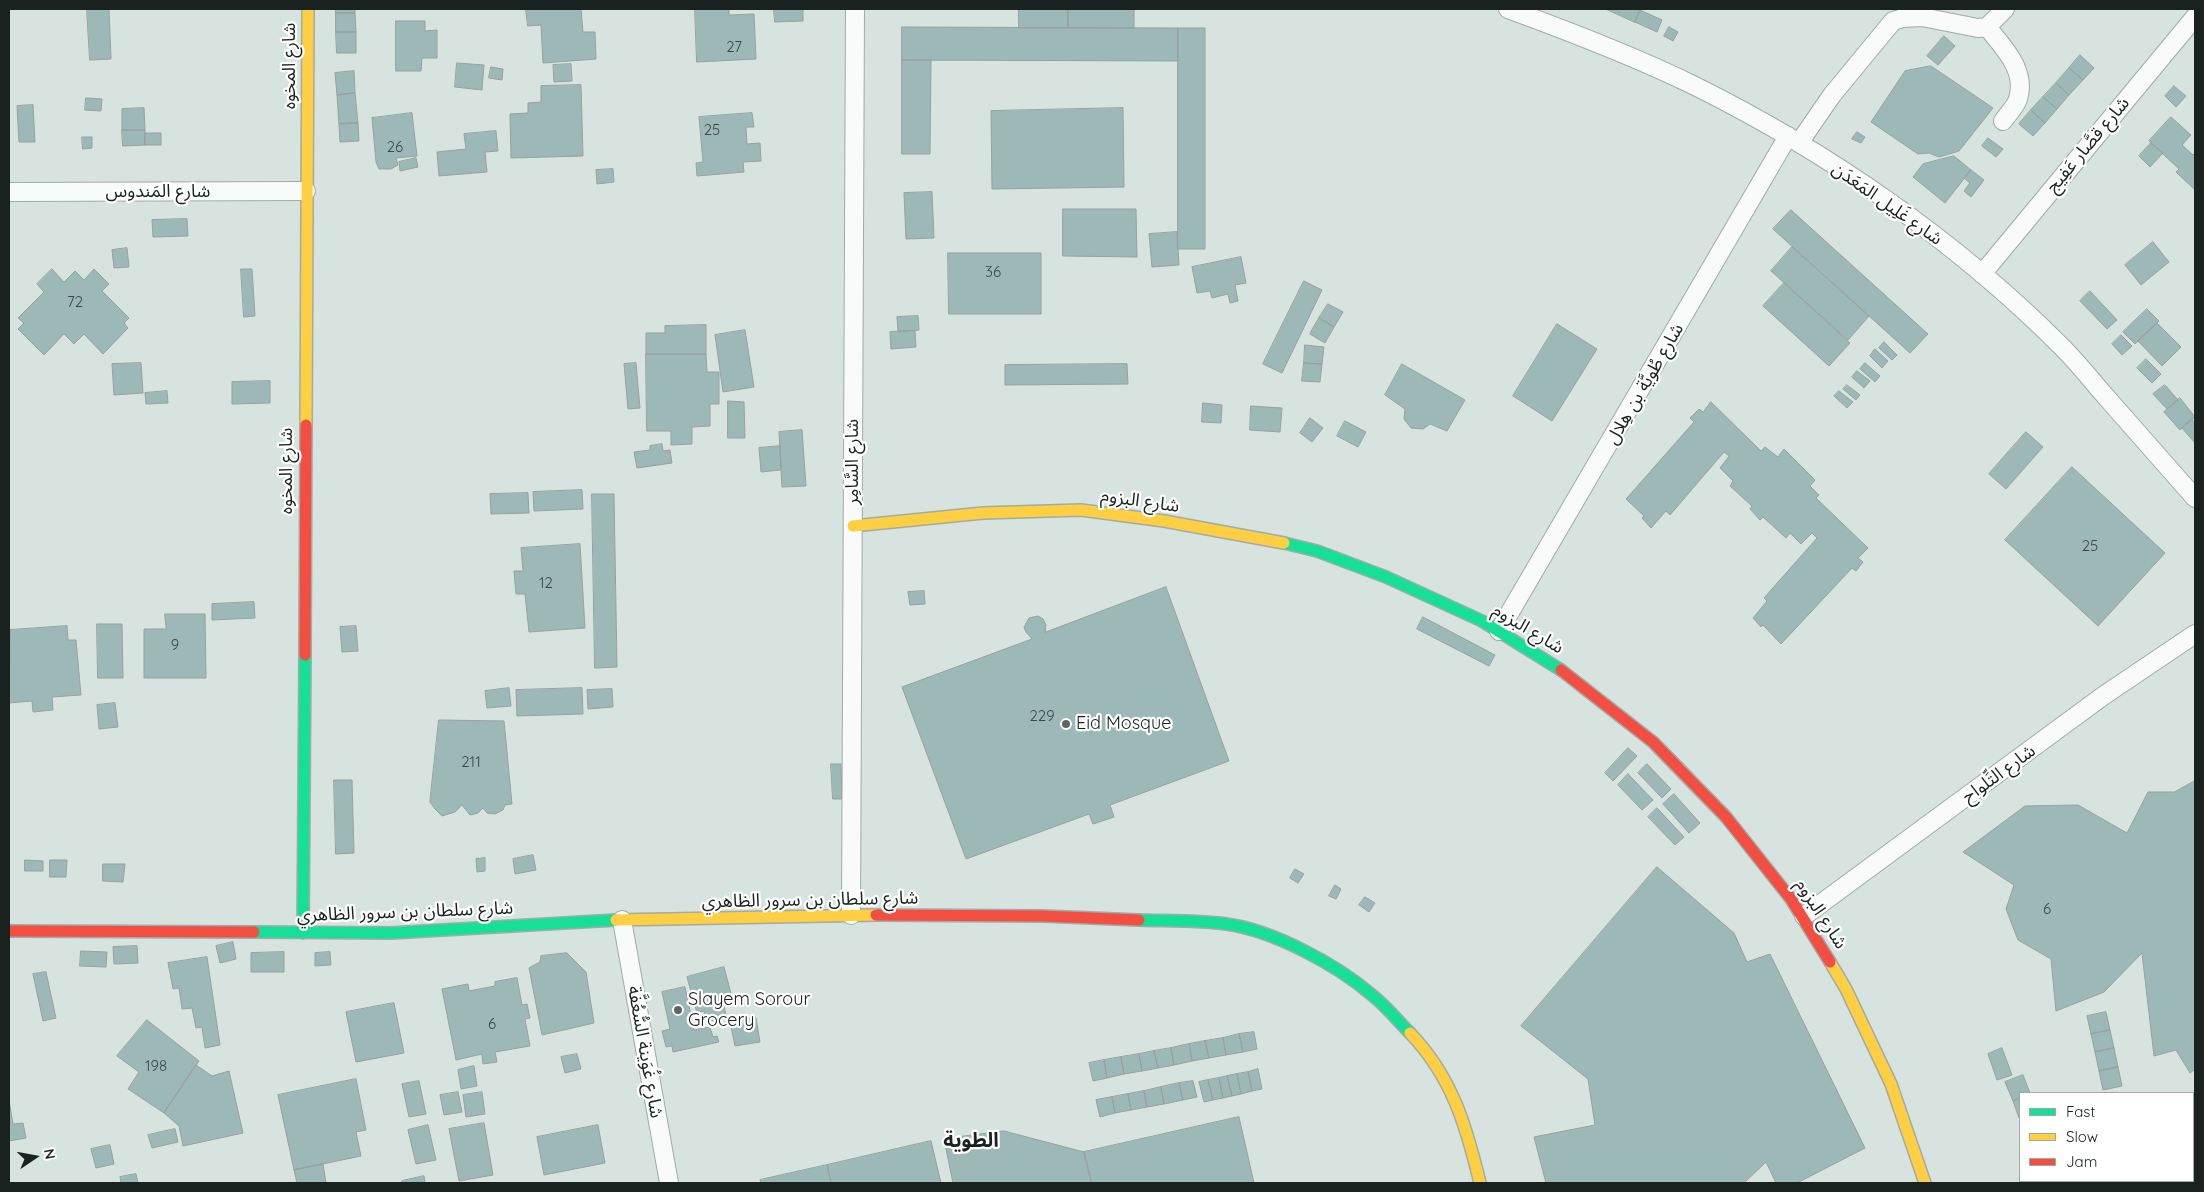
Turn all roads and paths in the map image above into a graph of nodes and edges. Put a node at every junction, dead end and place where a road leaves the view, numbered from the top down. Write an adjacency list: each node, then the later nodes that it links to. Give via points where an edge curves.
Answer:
1 (308, 9): 10 (street, شارع المخوه)
2 (855, 9): 13 (street, شارع السَّامِر)
3 (1508, 9): 8 (street, شارع غَلِيل المَعَدَن, via 1598,42 1695,86)
4 (2005, 9): 6 (street)
5 (2195, 17): 11 (street, شارع قصَّار عَفِيج)
6 (1987, 27): 7 (street, via 2016,64 2020,85 2018,100); 8 (street, شارع طُويَّة بن هِلال, via 1922,17 1894,21)
7 (2003, 121)
8 (1794, 140): 11 (street, شارع غَلِيل المَعَدَن, via 1915,221); 14 (street, شارع طُويَّة بن هِلال)
9 (9, 192): 10 (street, شارع المَندوس)
10 (306, 192): 20 (street, شارع المخوه)
11 (1982, 274): 12 (street, شارع غَلِيل المَعَدَن, via 2062,347)
12 (2195, 498)
13 (853, 526): 14 (street, شارع البزوم, via 960,514 1078,510 1188,524 1310,549 1421,591); 16 (street, شارع السَّامِر)
14 (1500, 631): 17 (street, شارع البزوم, via 1561,670 1619,714 1691,778 1756,851)
15 (2195, 634): 17 (street, شارع التِّلواح, via 2103,696)
16 (851, 915): 18 (street, شارع سلطان بن سرور الظاهري); 22 (street, شارع سلطان بن سرور الظاهري, via 1042,916 1227,924 1266,935 1304,951 1373,995 1428,1052 1461,1112)
17 (1804, 916): 23 (street, شارع البزوم, via 1847,987 1883,1062 1913,1140)
18 (622, 920): 20 (street, شارع سلطان بن سرور الظاهري, via 391,933); 21 (street, شارع غُوَينة السُّعُفَّة)
19 (9, 931): 20 (street, شارع سلطان بن سرور الظاهري)
20 (303, 933)
21 (669, 1183)
22 (1480, 1183)
23 (1925, 1183)

